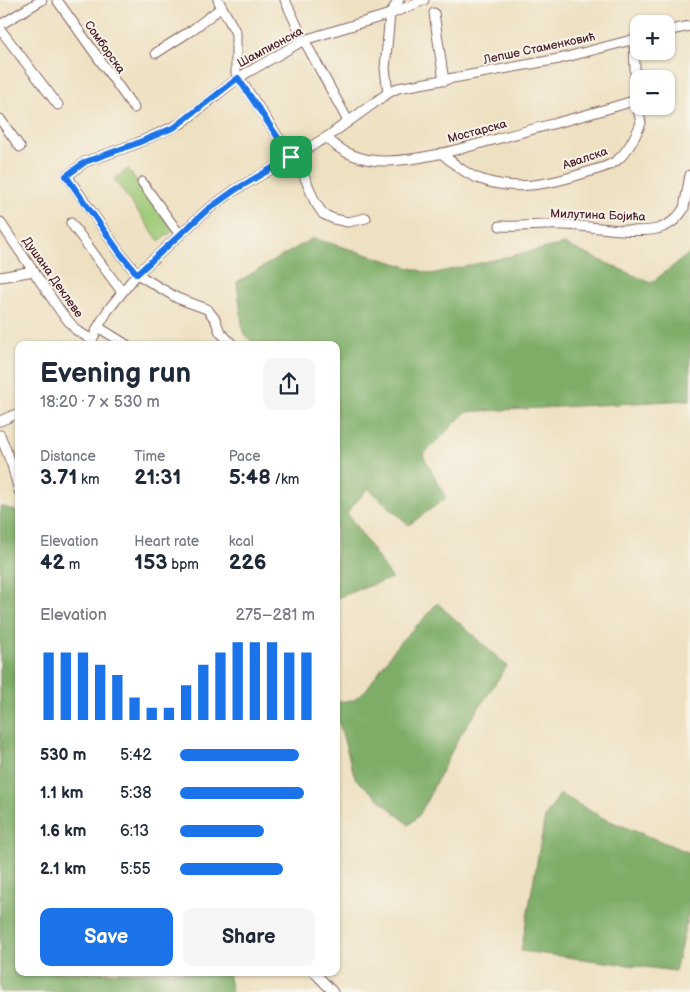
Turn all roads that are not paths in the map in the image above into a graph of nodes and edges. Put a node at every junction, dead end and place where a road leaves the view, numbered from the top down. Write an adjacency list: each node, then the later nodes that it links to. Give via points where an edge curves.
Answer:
1 (42, 0): 9 (street)
2 (56, 0): 22 (street, Сомборска)
3 (284, 0): 11 (street)
4 (399, 0): 8 (street)
5 (424, 0): 8 (street, Шампионска)
6 (220, 3): 16 (street, via 192,30); 17 (street, via 236,33 235,67)
7 (434, 13): 18 (street)
8 (390, 14): 14 (street, Шампионска); 19 (street, via 385,68)
9 (0, 25)
10 (690, 26): 13 (street)
11 (298, 28)
12 (0, 29): 21 (street)
13 (675, 29)
14 (304, 40): 17 (street, Шампионска); 25 (street)
15 (630, 40): 18 (street, Лепше Стаменковић, via 559,59)
16 (156, 53)
17 (238, 78): 29 (street); 38 (street, Шампионска, via 175,127 85,162 66,176)
18 (444, 81): 19 (street, Лепше Стаменковић, via 398,88)
19 (388, 93): 25 (street, Лепше Стаменковић)
20 (630, 102): 28 (street, Мостарска)
21 (58, 105)
22 (134, 108)
23 (639, 115): 28 (street, Авалска, via 640,122 620,158 606,167 534,186 484,181)
24 (0, 119): 27 (street)
25 (348, 121): 26 (street, Лепше Стаменковић)
26 (327, 137): 28 (street, Мостарска, via 338,148 378,161); 29 (street, Лепше Стаменковић)
27 (20, 147)
28 (441, 153)
29 (293, 155): 32 (street, via 323,214 348,222); 36 (street, Лепше Стаменковић, via 228,195)
30 (690, 175): 35 (street, Милутина Бојића, via 681,213 670,224 658,228)
31 (142, 182): 36 (street)
32 (366, 218)
33 (0, 222): 37 (street, Душана Деклеве)
34 (71, 223): 40 (street)
35 (500, 226)
36 (180, 235): 38 (street, Лепше Стаменковић)
37 (34, 271): 39 (street); 42 (street, Душана Деклеве, via 60,312)
38 (137, 274): 40 (street, Лепше Стаменковић); 45 (street, via 177,298 207,309 220,332)
39 (0, 278)
40 (122, 292): 41 (street, Лепше Стаменковић)
41 (98, 327): 43 (street, Лепше Стаменковић); 44 (street)
42 (89, 341)
43 (92, 341)
44 (121, 341)
45 (230, 341)
46 (15, 415): 47 (street)
47 (0, 421)
48 (0, 435): 49 (street)
49 (15, 476)
50 (318, 976): 51 (street)
51 (333, 992)

